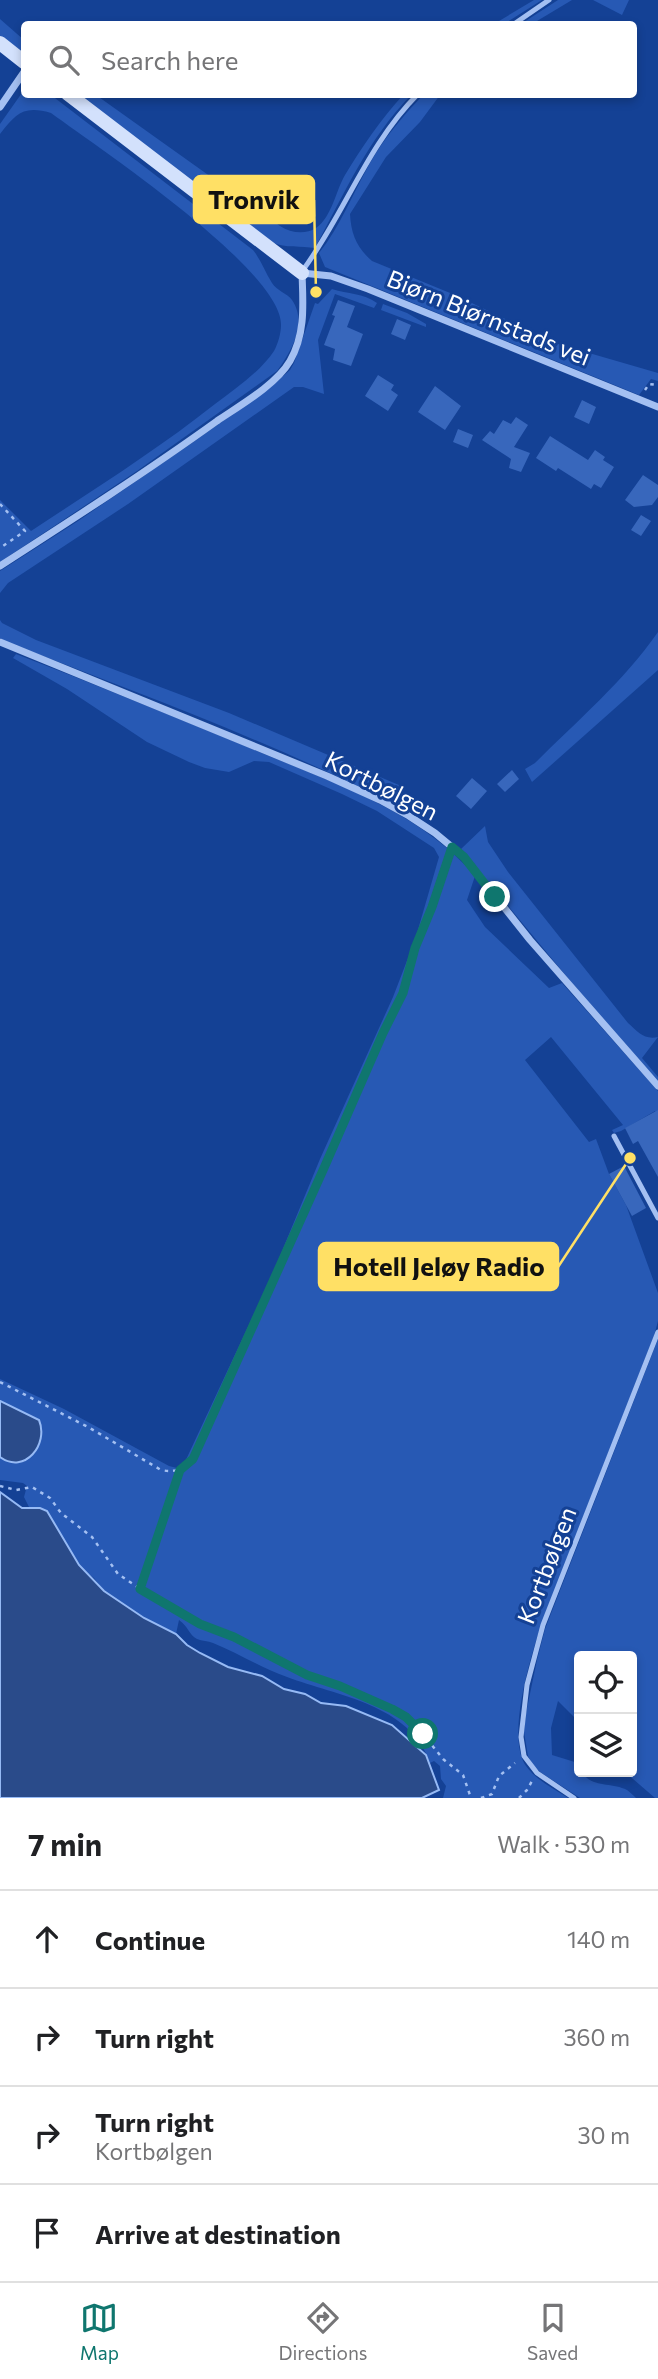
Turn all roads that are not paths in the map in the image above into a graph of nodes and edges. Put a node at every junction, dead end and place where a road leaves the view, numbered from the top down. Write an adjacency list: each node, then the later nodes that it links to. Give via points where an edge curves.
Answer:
1 (549, 0): 2 (lane)
2 (518, 21)
3 (0, 43): 4 (street)
4 (21, 60)
5 (21, 76): 8 (street)
6 (73, 98): 9 (street)
7 (415, 98): 9 (lane, via 378,142)
8 (0, 107)
9 (302, 273): 10 (street, Biørn Biørnstads vei, via 331,276 368,289); 11 (street, via 303,325 290,360 277,376 169,455)
10 (658, 407)
11 (0, 566)
12 (0, 642): 13 (street, Kortbølgen, via 337,781 409,816 464,857)
13 (658, 1086)
14 (614, 1136): 15 (lane)
15 (658, 1217)
16 (658, 1332): 17 (lane, Kortbølgen, via 542,1625 527,1685 522,1717 527,1762)
17 (574, 1798)

